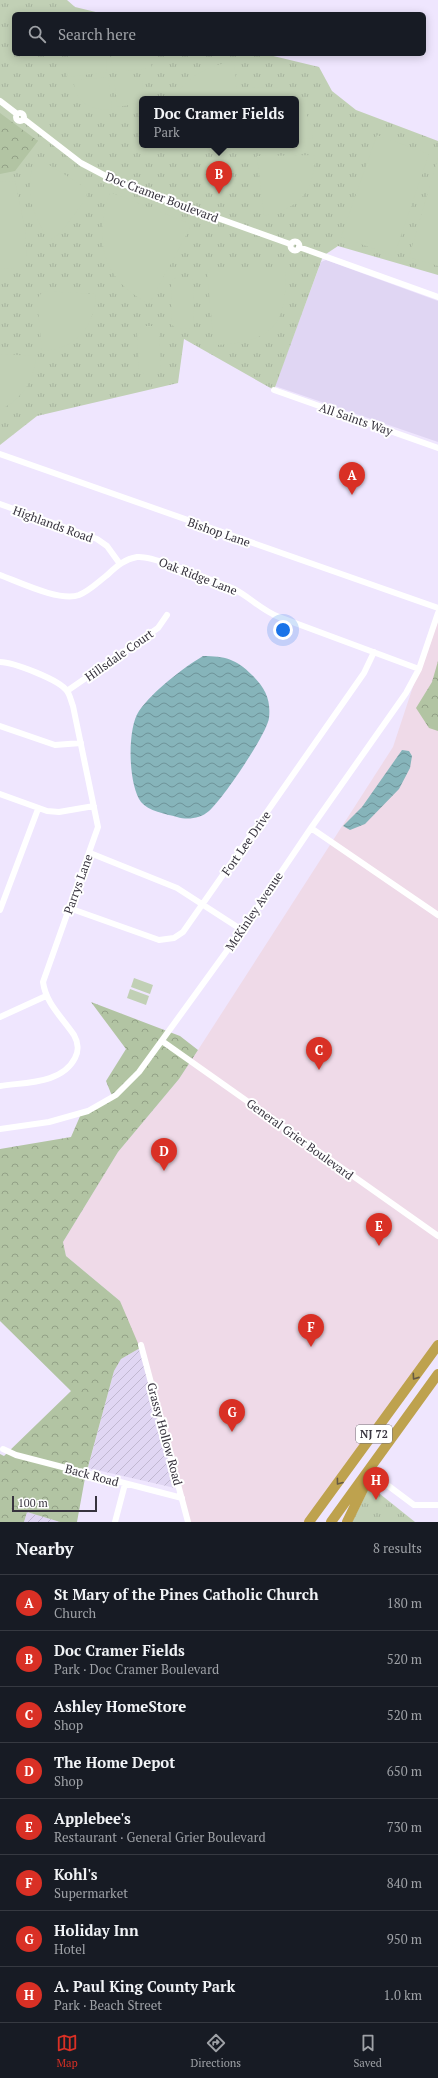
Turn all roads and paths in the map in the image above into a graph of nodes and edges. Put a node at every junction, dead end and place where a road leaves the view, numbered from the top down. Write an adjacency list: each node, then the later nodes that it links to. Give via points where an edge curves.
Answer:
1 (0, 101): 2 (street, Doc Cramer Boulevard, via 17,114 18,121 24,119 81,162 117,182 290,244 292,250 299,247)
2 (438, 297)
3 (274, 390): 4 (street, All Saints Way)
4 (438, 448)
5 (0, 454): 9 (street, Bishop Lane)
6 (0, 504): 7 (street, Highlands Road, via 97,539 107,546)
7 (120, 564): 8 (street, Oak Ridge Lane, via 77,596 64,597); 12 (street, Oak Ridge Lane, via 137,557 157,561 243,593 279,617)
8 (0, 575)
9 (438, 608)
10 (438, 613): 14 (street, McKinley Avenue)
11 (167, 614): 15 (street, Hillsdale Court, via 158,628)
12 (374, 652): 14 (street, Oak Ridge Lane); 23 (street, Fort Lee Drive, via 364,673)
13 (0, 662): 15 (street, via 14,664 52,680)
14 (419, 668): 21 (street, McKinley Avenue, via 406,693)
15 (67, 691): 17 (street, Parrys Lane)
16 (0, 726): 17 (street, via 55,745)
17 (81, 743): 19 (street, Parrys Lane)
18 (0, 794): 20 (street)
19 (94, 806): 20 (street, via 58,812); 22 (street, Parrys Lane, via 98,827)
20 (38, 808): 25 (street)
21 (311, 828): 26 (street); 27 (street, McKinley Avenue)
22 (90, 853): 23 (street, via 166,882); 24 (street, Parrys Lane)
23 (203, 905): 24 (street, Fort Lee Drive, via 183,932 174,938 164,940); 27 (street)
24 (69, 908): 28 (street, Parrys Lane, via 44,982)
25 (0, 910)
26 (438, 915)
27 (242, 930): 30 (street, McKinley Avenue)
28 (46, 996): 29 (street); 31 (street, via 76,1040 77,1055 73,1063 58,1076 46,1080)
29 (1, 1014)
30 (162, 1041): 32 (street, McKinley Avenue, via 125,1087 100,1105 63,1119); 33 (street, General Grier Boulevard)
31 (0, 1086)
32 (0, 1129)
33 (438, 1236)
34 (141, 1345): 41 (street, Grassy Hollow Road)
35 (438, 1345): 45 (highway, NJ 72, one-way to 45)
36 (438, 1374): 38 (highway, NJ 72)
37 (3, 1449): 39 (street, Back Road, via 16,1455)
38 (384, 1450): 46 (highway, NJ 72); 47 (highway)
39 (125, 1484): 41 (street, Back Road); 43 (street)
40 (386, 1484): 42 (street, via 414,1505)
41 (182, 1498): 44 (street, Grassy Hollow Road)
42 (438, 1505)
43 (115, 1522)
44 (188, 1522)
45 (309, 1522)
46 (332, 1522)
47 (346, 1522)

